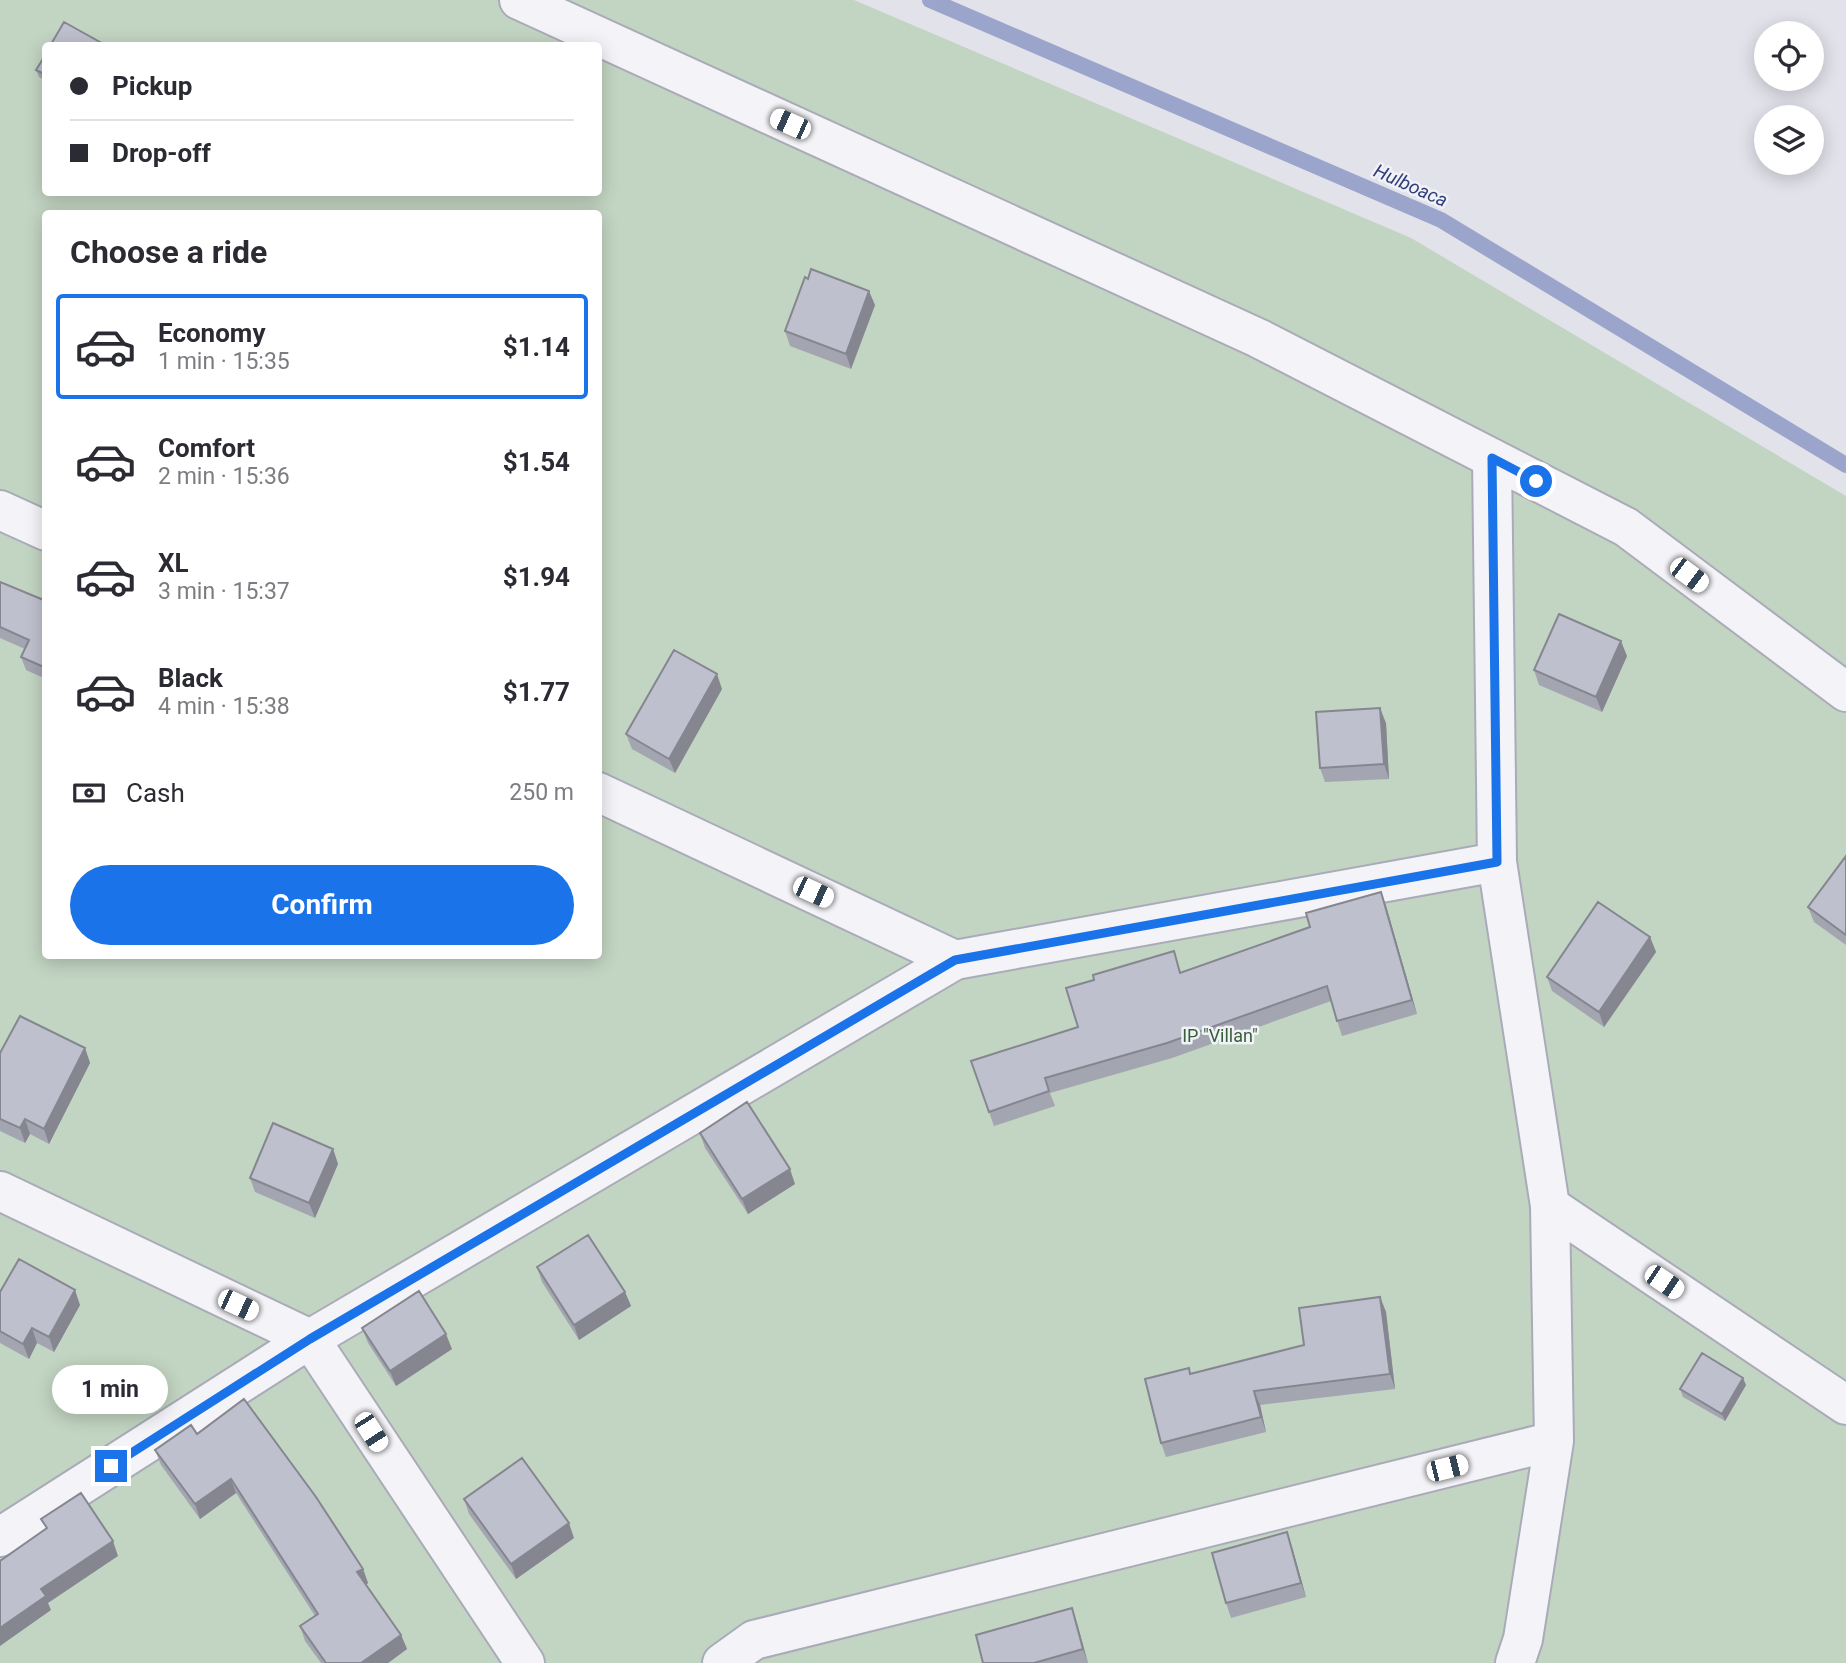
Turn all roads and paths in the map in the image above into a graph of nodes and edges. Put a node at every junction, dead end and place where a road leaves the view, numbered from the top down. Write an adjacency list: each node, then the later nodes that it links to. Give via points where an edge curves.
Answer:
1 (519, 0): 2 (street, via 1258,338)
2 (1492, 458): 5 (street, via 1626,527); 7 (street)
3 (0, 510): 4 (street)
4 (42, 529)
5 (1846, 692)
6 (602, 794): 8 (street)
7 (1497, 862): 8 (street); 10 (street)
8 (955, 960): 11 (street)
9 (0, 1191): 11 (street)
10 (1550, 1206): 12 (street); 13 (street)
11 (310, 1339): 14 (street); 15 (street)
12 (1846, 1405)
13 (1554, 1441): 16 (street, via 754,1640); 17 (street, via 1523,1639)
14 (0, 1537)
15 (525, 1663)
16 (722, 1663)
17 (1515, 1663)

